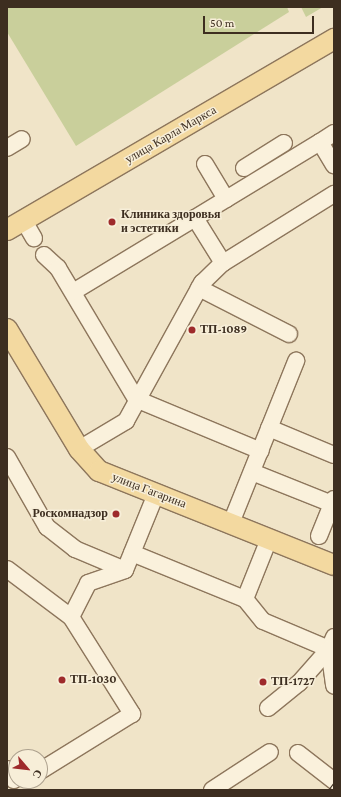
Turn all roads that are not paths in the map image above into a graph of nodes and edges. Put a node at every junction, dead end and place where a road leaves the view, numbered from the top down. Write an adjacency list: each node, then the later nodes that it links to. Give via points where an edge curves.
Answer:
1 (334, 39): 11 (main road, улица Карла Маркса)
2 (334, 133): 3 (lane)
3 (320, 142): 6 (lane); 7 (lane)
4 (284, 143): 7 (lane, via 248,166)
5 (204, 164): 9 (lane)
6 (334, 165)
7 (259, 179): 9 (lane)
8 (334, 194): 14 (lane)
9 (226, 199): 10 (lane)
10 (195, 218): 14 (lane); 16 (lane)
11 (15, 225): 12 (lane)
12 (34, 238)
13 (44, 255): 16 (lane, via 58,268)
14 (223, 263): 15 (lane)
15 (199, 288): 18 (lane); 20 (lane)
16 (73, 292): 20 (lane)
17 (7, 329): 22 (main road, улица Гагарина)
18 (289, 334)
19 (296, 361): 21 (lane)
20 (136, 399): 22 (lane, via 126,421); 23 (lane)
21 (270, 428): 23 (lane); 24 (lane)
22 (79, 449): 27 (main road, улица Гагарина, via 99,471)
23 (260, 451): 26 (lane)
24 (334, 455)
25 (7, 457): 35 (lane, via 47,527 75,549)
26 (252, 472): 28 (lane); 29 (lane)
27 (156, 494): 29 (main road, улица Гагарина); 32 (lane)
28 (333, 502): 30 (lane)
29 (231, 523): 31 (main road, улица Гагарина)
30 (319, 536)
31 (269, 539): 33 (main road, улица Гагарина); 36 (lane)
32 (132, 552): 35 (lane); 36 (lane)
33 (334, 565)
34 (7, 569): 37 (lane)
35 (125, 570): 37 (lane, via 88,583)
36 (245, 599): 38 (lane, via 263,621)
37 (71, 617): 43 (lane, via 132,714)
38 (331, 643): 39 (lane); 40 (lane, via 299,683)
39 (334, 686)
40 (268, 708)
41 (270, 752): 45 (lane)
42 (298, 753): 44 (lane)
43 (48, 765)
44 (334, 781)
45 (212, 790)

